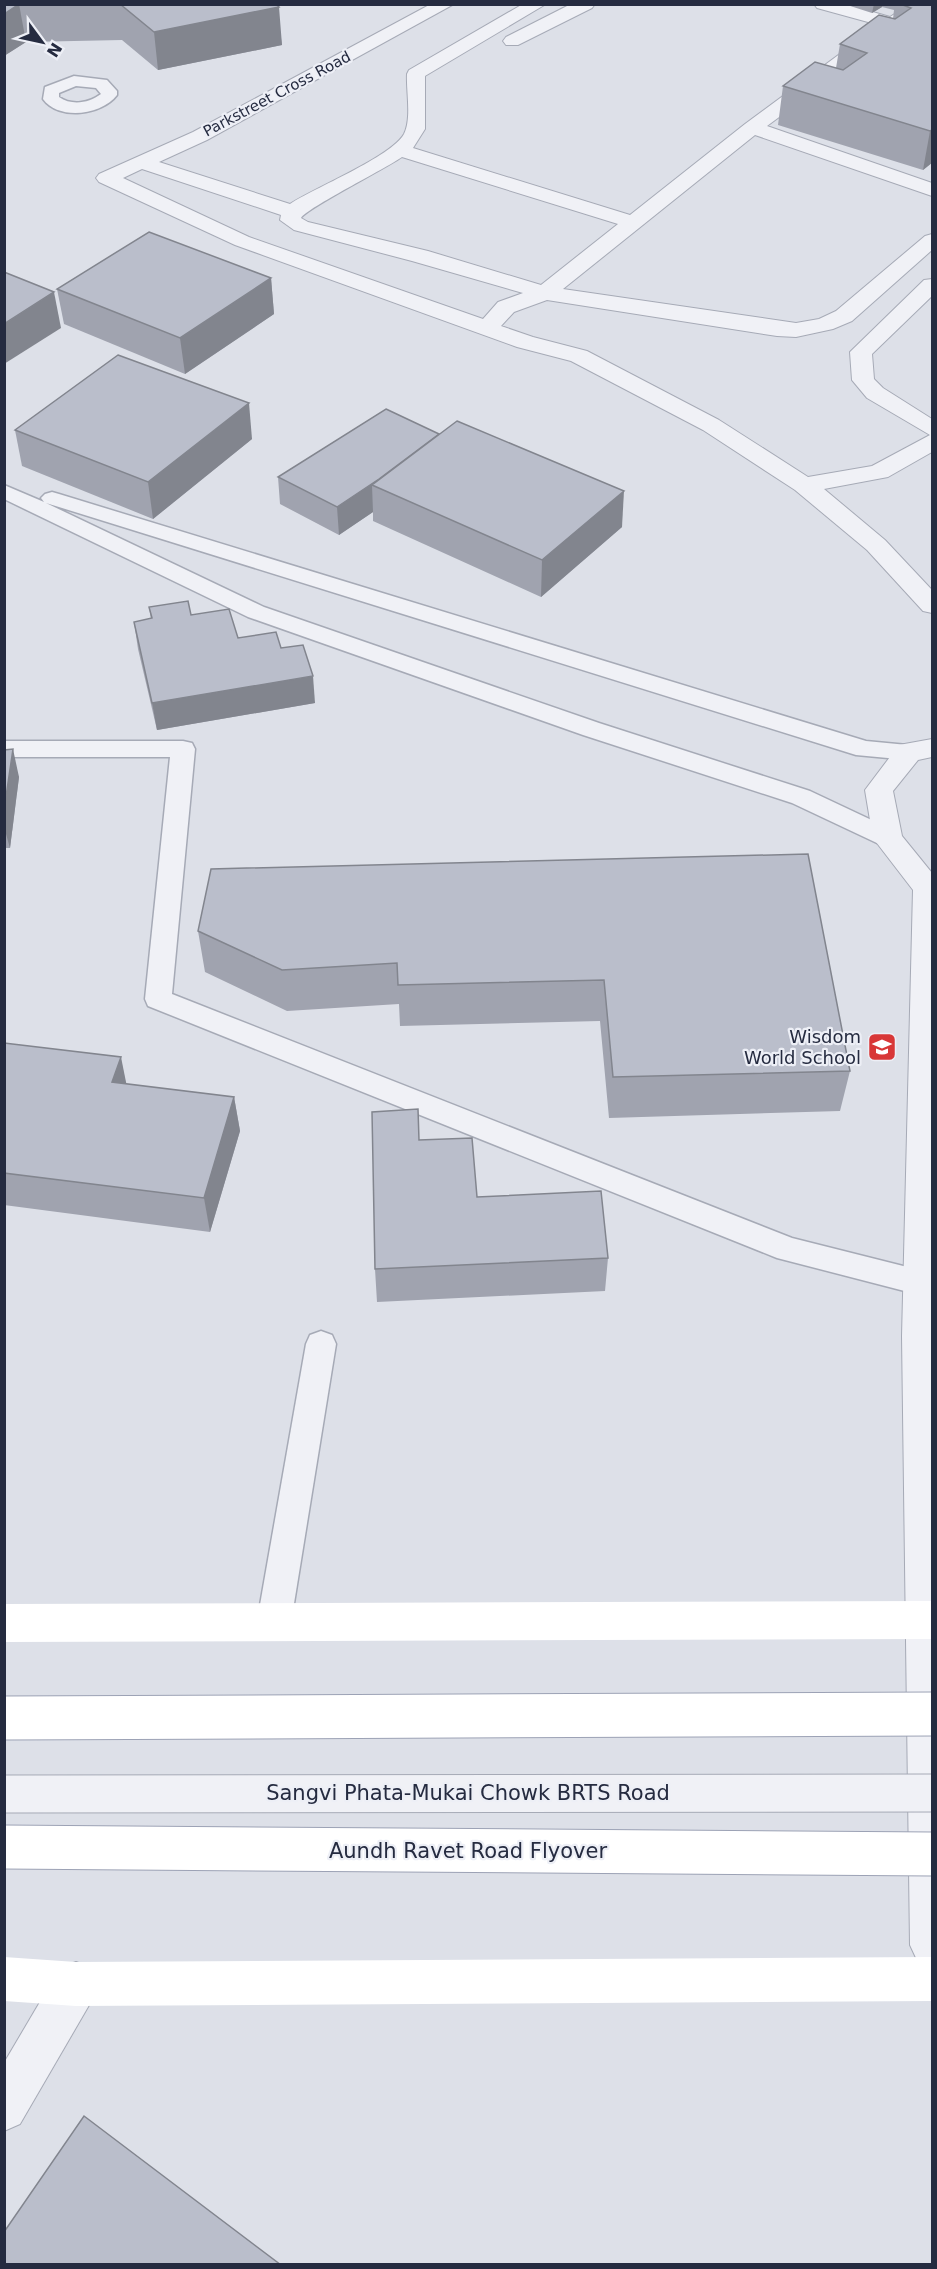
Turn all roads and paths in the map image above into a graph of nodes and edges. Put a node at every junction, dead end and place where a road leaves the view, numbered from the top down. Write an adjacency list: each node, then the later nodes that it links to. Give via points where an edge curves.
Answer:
1 (445, 4): 10 (street, Parkstreet Cross Road, via 200,136)
2 (537, 4): 7 (street)
3 (586, 4): 7 (street, via 470,61)
4 (823, 4): 6 (street)
5 (923, 4): 6 (street)
6 (893, 23): 8 (street)
7 (416, 74): 9 (street, via 415,133)
8 (752, 128): 11 (street); 13 (street)
9 (400, 150): 12 (street); 13 (street)
10 (140, 162): 12 (street); 17 (street, Parkstreet Cross Road, via 106,178 242,242)
11 (933, 190)
12 (292, 212): 16 (street, via 290,220 302,226 420,256)
13 (635, 223): 16 (street)
14 (933, 240): 16 (street, via 844,316 796,330)
15 (933, 285): 19 (street, via 861,352 862,380 875,393)
16 (545, 310): 17 (street, via 506,307); 18 (street)
17 (487, 328): 18 (street)
18 (525, 342): 22 (street, via 579,356 711,425)
19 (933, 429)
20 (933, 442): 22 (street, via 879,472)
21 (4, 484): 26 (lane, via 865,749)
22 (804, 485): 24 (street, via 876,545)
23 (4, 491): 27 (lane, via 256,612 591,729 801,797)
24 (933, 605)
25 (4, 749): 28 (lane, via 183,749 158,999 788,1249)
26 (921, 750): 27 (street, via 879,790)
27 (888, 838): 28 (street, via 928,888)
28 (920, 1282): 30 (street)
29 (321, 1344): 31 (lane)
30 (928, 1620): 31 (street); 39 (street)
31 (274, 1622): 32 (street)
32 (4, 1623)
33 (933, 1714): 34 (street, bridge)
34 (4, 1718)
35 (933, 1793): 36 (lane, Sangvi Phata-Mukai Chowk BRTS Road, bridge)
36 (4, 1794)
37 (4, 1848): 38 (street, Aundh Ravet Road Flyover, bridge)
38 (933, 1854)
39 (933, 1945)
40 (4, 1979): 42 (street)
41 (933, 1979): 42 (street)
42 (76, 1984): 43 (street)
43 (4, 2108)

